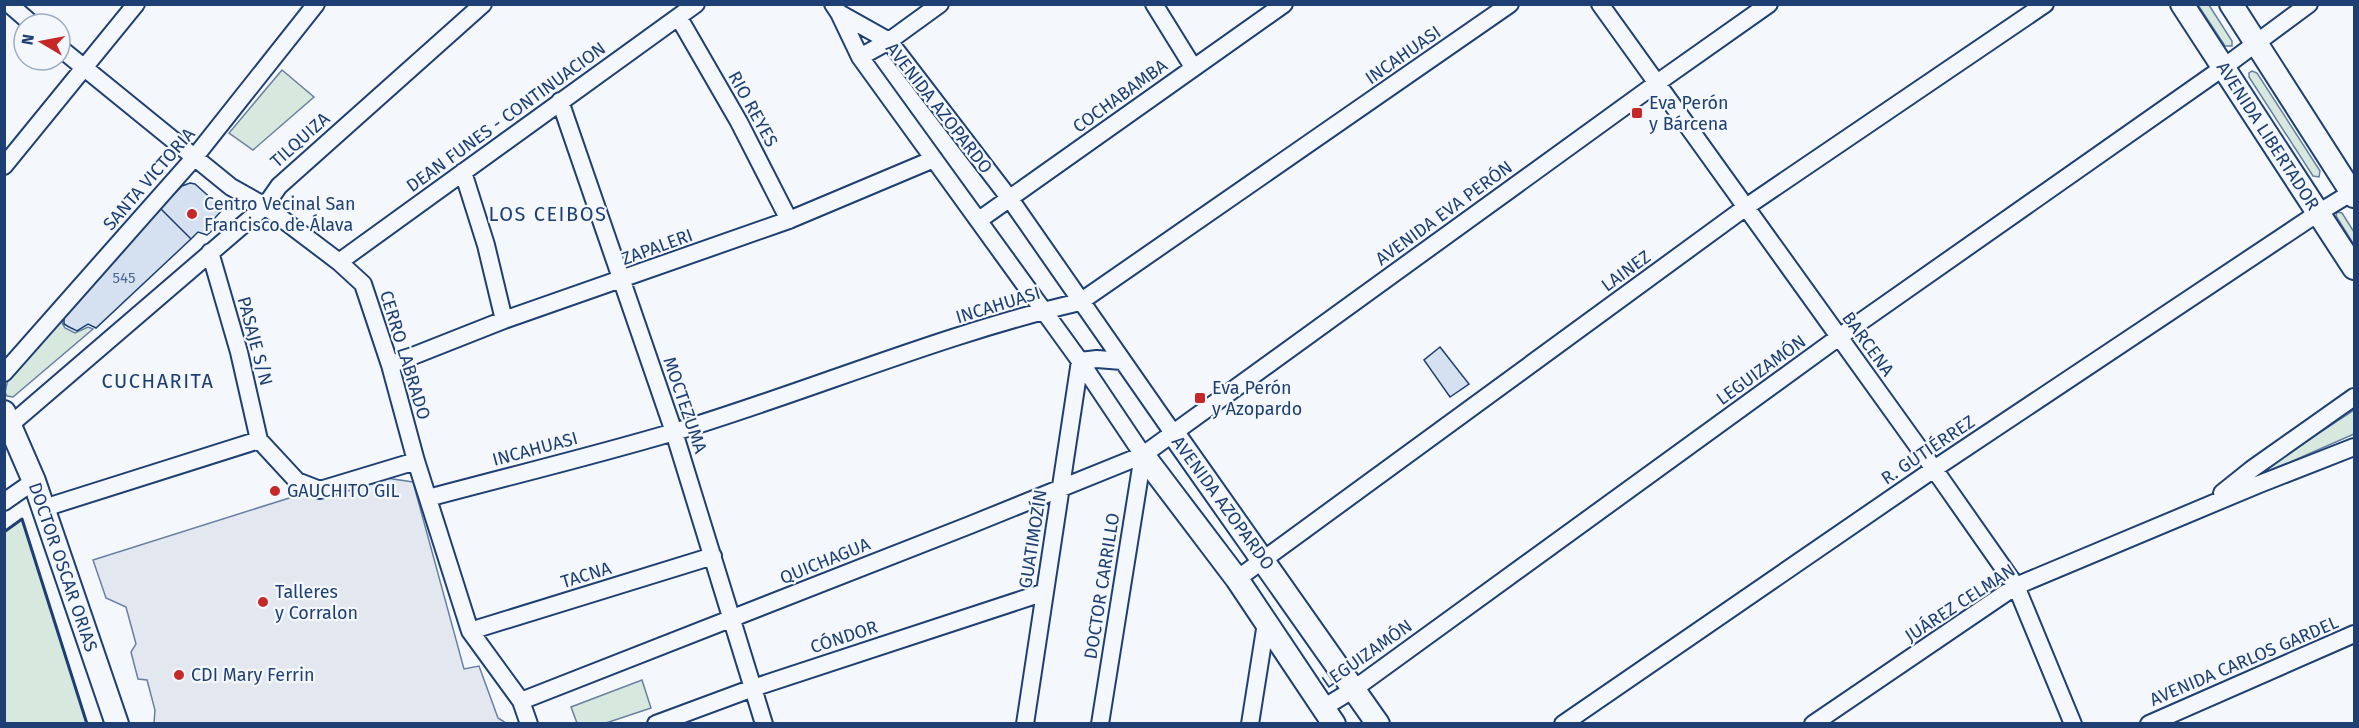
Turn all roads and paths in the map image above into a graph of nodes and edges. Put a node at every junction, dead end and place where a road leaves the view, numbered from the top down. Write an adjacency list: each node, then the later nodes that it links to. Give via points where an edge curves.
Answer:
1 (136, 4): 23 (street)
2 (316, 4): 26 (street, SANTA VICTORIA)
3 (483, 4): 32 (street, TILQUIZA, via 279,186)
4 (696, 4): 16 (street, DEAN FUNES - CONTINUACION)
5 (940, 4): 17 (street)
6 (1154, 4): 21 (street)
7 (1284, 4): 21 (street, COCHABAMBA)
8 (1509, 4): 41 (street, INCAHUASI)
9 (1600, 4): 24 (street, BARCENA)
10 (1769, 4): 24 (street, AVENIDA EVA PERÓN)
11 (2045, 4): 33 (street, LAINEZ)
12 (2182, 4): 22 (street, AVENIDA LIBERTADOR)
13 (2230, 4): 18 (street)
14 (2309, 4): 18 (street, LEGUIZAMÓN)
15 (836, 9): 17 (street, AVENIDA AZOPARDO); 19 (street, AVENIDA AZOPARDO)
16 (679, 18): 25 (street, DEAN FUNES - CONTINUACION); 35 (street, RIO REYES)
17 (889, 41): 19 (street); 31 (street, AVENIDA AZOPARDO)
18 (2256, 44): 22 (street, LEGUIZAMÓN); 30 (street)
19 (860, 57): 27 (street, AVENIDA AZOPARDO)
20 (72, 58): 23 (street, CERRO LABRADO)
21 (1193, 67): 31 (street, COCHABAMBA)
22 (2224, 67): 34 (street, AVENIDA LIBERTADOR); 44 (street, LEGUIZAMÓN)
23 (84, 68): 26 (street, CERRO LABRADO); 28 (street)
24 (1657, 83): 33 (street, BARCENA); 52 (street, AVENIDA EVA PERÓN)
25 (560, 101): 29 (street, DEAN FUNES - CONTINUACION); 40 (street, MOCTEZUMA)
26 (194, 158): 32 (street, CERRO LABRADO, via 231,187); 48 (street, SANTA VICTORIA)
27 (934, 159): 35 (street, ZAPALERI); 36 (street, AVENIDA AZOPARDO)
28 (4, 166)
29 (463, 172): 38 (street, DEAN FUNES - CONTINUACION); 43 (street)
30 (2354, 194): 34 (street, R. GUTIÉRREZ)
31 (1010, 199): 36 (street, COCHABAMBA); 41 (street, AVENIDA AZOPARDO)
32 (265, 206): 37 (street, TILQUIZA); 38 (street, CERRO LABRADO)
33 (1746, 207): 44 (street, BARCENA); 65 (street, LAINEZ)
34 (2318, 213): 39 (street, AVENIDA LIBERTADOR); 57 (street, R. GUTIÉRREZ)
35 (789, 220): 40 (street, ZAPALERI)
36 (979, 220): 42 (street, AVENIDA AZOPARDO)
37 (210, 252): 50 (street, TILQUIZA); 53 (street, PASAJE S/N)
38 (339, 262): 47 (street, CERRO LABRADO, via 363,284)
39 (2355, 268)
40 (621, 280): 43 (street, ZAPALERI); 51 (street, MOCTEZUMA)
41 (1080, 302): 42 (street, INCAHUASI); 46 (street, AVENIDA AZOPARDO)
42 (1044, 310): 45 (street, AVENIDA AZOPARDO); 51 (street, INCAHUASI)
43 (504, 320): 47 (street, ZAPALERI)
44 (1839, 337): 57 (street, BARCENA); 74 (street, LEGUIZAMÓN)
45 (1080, 361): 46 (street); 55 (street, AVENIDA AZOPARDO); 59 (street, GUATIMOZÍN)
46 (1122, 362): 52 (street, AVENIDA AZOPARDO)
47 (390, 365): 56 (street, CERRO LABRADO)
48 (4, 373)
49 (2355, 397): 62 (street, JUÁREZ CELMAN)
50 (7, 419): 58 (street, DOCTOR OSCAR ORIAS)
51 (674, 432): 60 (street, INCAHUASI); 64 (street, MOCTEZUMA)
52 (1173, 433): 55 (street, AVENIDA EVA PERÓN); 65 (street, AVENIDA AZOPARDO)
53 (259, 440): 56 (street, via 297,481 320,490); 63 (street)
54 (2355, 447): 62 (street, JUÁREZ CELMAN)
55 (1143, 455): 59 (street, QUICHAGUA); 66 (street, AVENIDA AZOPARDO); 82 (street, DOCTOR CARRILLO)
56 (416, 461): 60 (street, CERRO LABRADO)
57 (1934, 469): 67 (street, BARCENA); 85 (street, R. GUTIÉRREZ)
58 (34, 481): 61 (street); 63 (street, DOCTOR OSCAR ORIAS)
59 (1060, 490): 68 (street, GUATIMOZÍN); 69 (street, QUICHAGUA)
60 (428, 498): 71 (street, CERRO LABRADO)
61 (4, 502)
62 (2205, 507): 67 (street, JUÁREZ CELMAN)
63 (44, 508): 77 (street, DOCTOR OSCAR ORIAS)
64 (713, 556): 69 (street, MOCTEZUMA); 71 (street, TACNA)
65 (1264, 560): 66 (street, LAINEZ); 74 (street, AVENIDA AZOPARDO)
66 (1237, 579): 70 (street, AVENIDA AZOPARDO)
67 (2016, 586): 86 (street, JUÁREZ CELMAN); 87 (street, BARCENA)
68 (1045, 592): 73 (street, CÓNDOR); 81 (street, GUATIMOZÍN)
69 (733, 619): 73 (street, MOCTEZUMA); 75 (street, QUICHAGUA)
70 (1266, 623): 76 (street, AVENIDA AZOPARDO); 83 (street)
71 (470, 631): 75 (street, CERRO LABRADO)
72 (2355, 634): 88 (street, AVENIDA CARLOS GARDEL)
73 (753, 688): 79 (street, CÓNDOR); 80 (street, MOCTEZUMA)
74 (1354, 688): 76 (street, LEGUIZAMÓN); 84 (street, AVENIDA AZOPARDO)
75 (522, 701): 78 (street, CERRO LABRADO)
76 (1329, 716)
77 (117, 723)
78 (529, 723)
79 (656, 723)
80 (764, 723)
81 (1025, 723)
82 (1100, 723)
83 (1250, 723)
84 (1378, 723)
85 (1563, 723)
86 (1813, 723)
87 (2073, 723)
88 (2149, 723)

